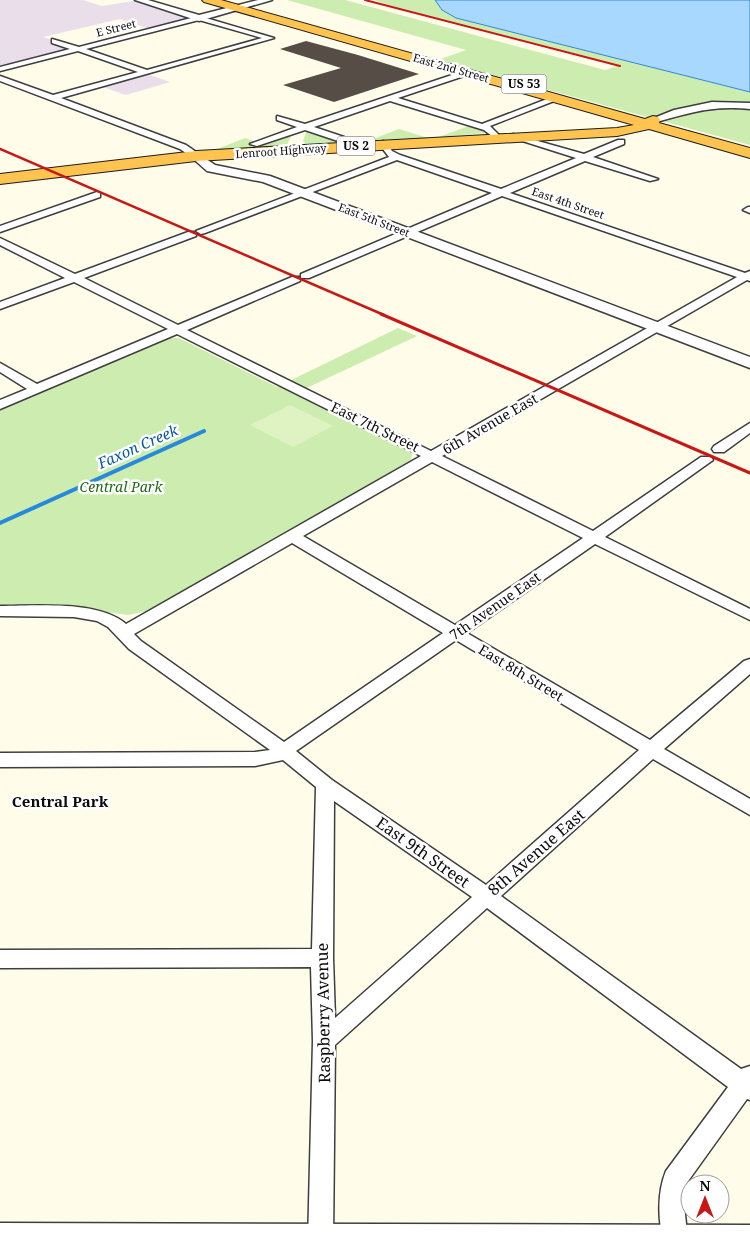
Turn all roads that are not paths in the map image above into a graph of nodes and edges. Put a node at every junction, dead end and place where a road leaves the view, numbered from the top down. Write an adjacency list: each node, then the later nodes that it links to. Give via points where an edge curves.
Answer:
1 (138, 0): 6 (street)
2 (208, 0): 5 (highway, East 2nd Street / US 53)
3 (220, 0): 5 (highway, East 2nd Street / US 53)
4 (268, 0): 5 (street, E Street)
5 (240, 7): 6 (street, E Street); 10 (highway, East 2nd Street / US 53)
6 (200, 18): 8 (street, E Street); 11 (street, via 270,38)
7 (54, 41): 8 (street)
8 (77, 49): 9 (street, E Street); 11 (street)
9 (0, 69)
10 (469, 71): 14 (street); 18 (highway, East 2nd Street / US 53)
11 (146, 72): 13 (street)
12 (0, 78): 13 (street, East 5th Street)
13 (53, 98): 30 (street, East 5th Street, via 183,147)
14 (390, 98): 19 (street); 20 (street)
15 (550, 101): 19 (street)
16 (750, 106): 18 (street, via 695,106)
17 (280, 118): 20 (street)
18 (647, 122): 21 (highway, Lenroot Highway / US 2, via 640,128 617,132); 27 (highway, East 2nd Street); 29 (highway, East 2nd Street)
19 (483, 126): 22 (street)
20 (305, 127): 23 (street); 25 (street); 28 (street)
21 (516, 136): 22 (highway, Lenroot Highway / US 2); 32 (street)
22 (497, 137): 26 (highway, Lenroot Highway / US 2)
23 (341, 139)
24 (622, 142): 32 (street)
25 (254, 144)
26 (383, 144): 28 (highway, Lenroot Highway / US 2); 31 (street, East 4th Street, via 389,153)
27 (750, 147)
28 (295, 150): 30 (highway, Lenroot Highway / US 2)
29 (750, 153)
30 (196, 156): 33 (highway, Lenroot Highway / US 2, via 115,161); 34 (highway, Lenroot Highway / US 2); 36 (street, East 5th Street, via 211,168 266,179)
31 (397, 157): 36 (street); 37 (street, East 4th Street)
32 (584, 158): 35 (street); 37 (street)
33 (0, 175)
34 (0, 179)
35 (653, 179)
36 (303, 193): 40 (street, East 5th Street); 43 (street)
37 (499, 193): 40 (street); 42 (street, East 4th Street)
38 (97, 195): 39 (street)
39 (0, 229)
40 (407, 233): 45 (street, East 5th Street); 46 (street)
41 (0, 241): 43 (street, East 7th Street)
42 (749, 276): 45 (street, 6th Avenue East)
43 (75, 278): 44 (street); 46 (street, East 7th Street)
44 (0, 306)
45 (657, 328): 47 (street, East 5th Street); 53 (street, 6th Avenue East)
46 (178, 329): 49 (street); 53 (street, East 7th Street)
47 (750, 363)
48 (0, 367): 49 (street)
49 (36, 389): 50 (street)
50 (0, 405)
51 (750, 427): 52 (street)
52 (719, 449)
53 (433, 456): 55 (street, 6th Avenue East); 56 (street, East 7th Street)
54 (706, 460): 56 (street, 7th Avenue East)
55 (292, 536): 59 (street, 6th Avenue East); 60 (street, East 8th Street)
56 (595, 537): 58 (street, East 7th Street); 60 (street, 7th Avenue East)
57 (0, 611): 59 (street, East 9th Street, via 61,612 98,617)
58 (750, 615)
59 (125, 632): 63 (street, East 9th Street, via 135,645)
60 (455, 634): 62 (street, East 8th Street); 63 (street, 7th Avenue East)
61 (750, 665): 62 (street, 8th Avenue East)
62 (651, 750): 66 (street, East 8th Street); 67 (street, 8th Avenue East)
63 (284, 751): 64 (street, 7th Avenue East, via 255,759); 65 (street, East 9th Street)
64 (0, 760)
65 (325, 785): 67 (street, East 9th Street); 68 (street, Raspberry Avenue)
66 (750, 808)
67 (486, 896): 70 (street, 8th Avenue East); 71 (street, East 9th Street)
68 (322, 958): 69 (street); 70 (street, Raspberry Avenue)
69 (0, 959)
70 (324, 1041): 73 (street, Raspberry Avenue)
71 (748, 1083): 74 (street, via 675,1179 671,1194)
72 (0, 1240): 73 (street)
73 (320, 1241): 74 (street)
74 (676, 1242): 75 (street)
75 (750, 1242)

